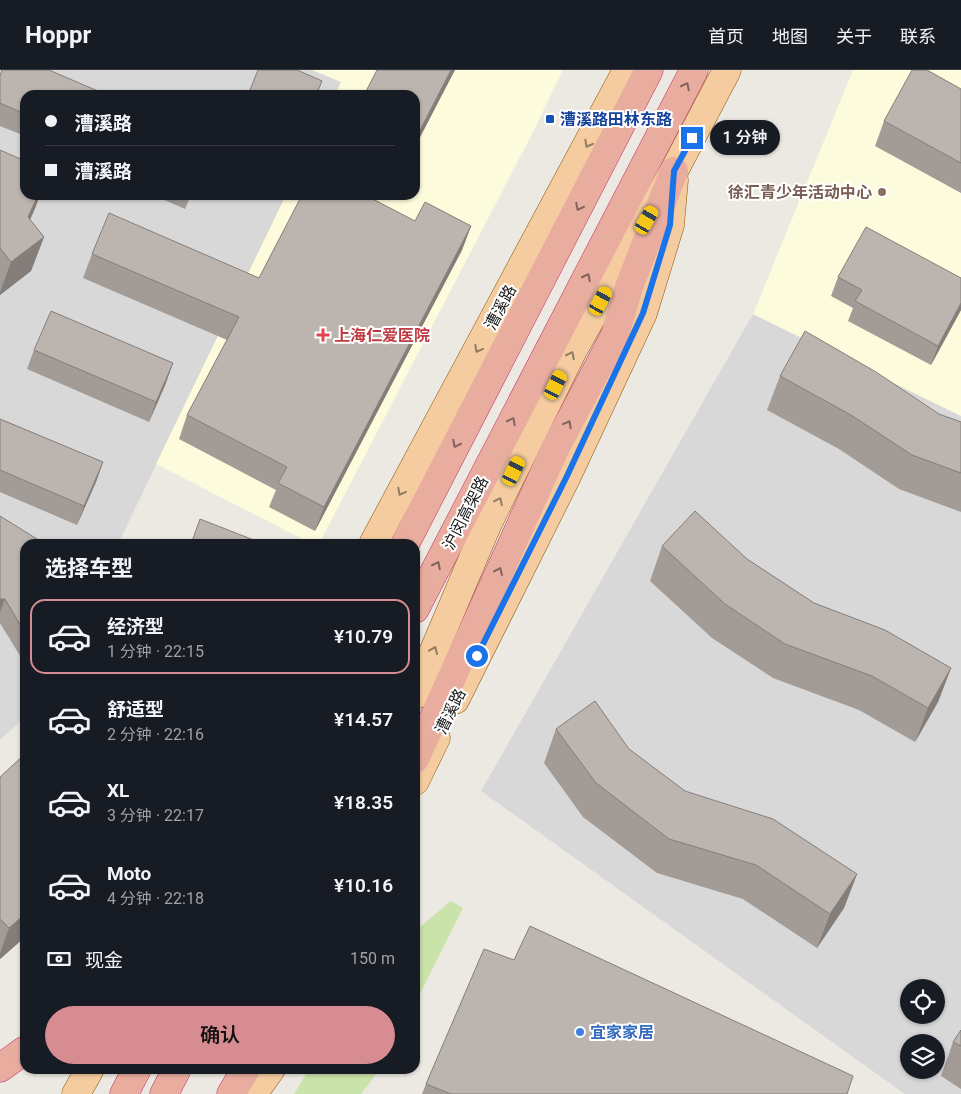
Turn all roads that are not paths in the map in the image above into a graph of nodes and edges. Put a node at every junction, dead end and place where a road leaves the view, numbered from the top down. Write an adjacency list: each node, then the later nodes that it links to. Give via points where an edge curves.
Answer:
1 (627, 70): 6 (main road, 漕溪路, one-way to 6)
2 (649, 70): 7 (highway, one-way to 7)
3 (694, 70): 8 (highway, 沪闵高架路, one-way to 3)
4 (727, 70): 5 (main road, 漕溪路)
5 (674, 171): 9 (main road, 漕溪路, one-way to 5, via 488,523 573,350); 10 (highway, one-way to 5, via 555,449 615,335 629,287); 11 (main road, 漕溪路, via 670,225 643,313 566,478)
6 (376, 539)
7 (408, 539)
8 (420, 599)
9 (420, 683)
10 (420, 748)
11 (420, 770)
12 (20, 1041): 13 (highway)
13 (0, 1048)
14 (20, 1054): 15 (highway)
15 (0, 1068)
16 (87, 1074): 23 (main road)
17 (134, 1074): 24 (highway)
18 (174, 1074): 25 (highway)
19 (228, 1074): 26 (main road)
20 (243, 1074): 27 (highway)
21 (254, 1074): 28 (main road)
22 (268, 1074): 29 (main road)
23 (76, 1094)
24 (124, 1094)
25 (164, 1094)
26 (218, 1094)
27 (230, 1094)
28 (245, 1094)
29 (253, 1094)

